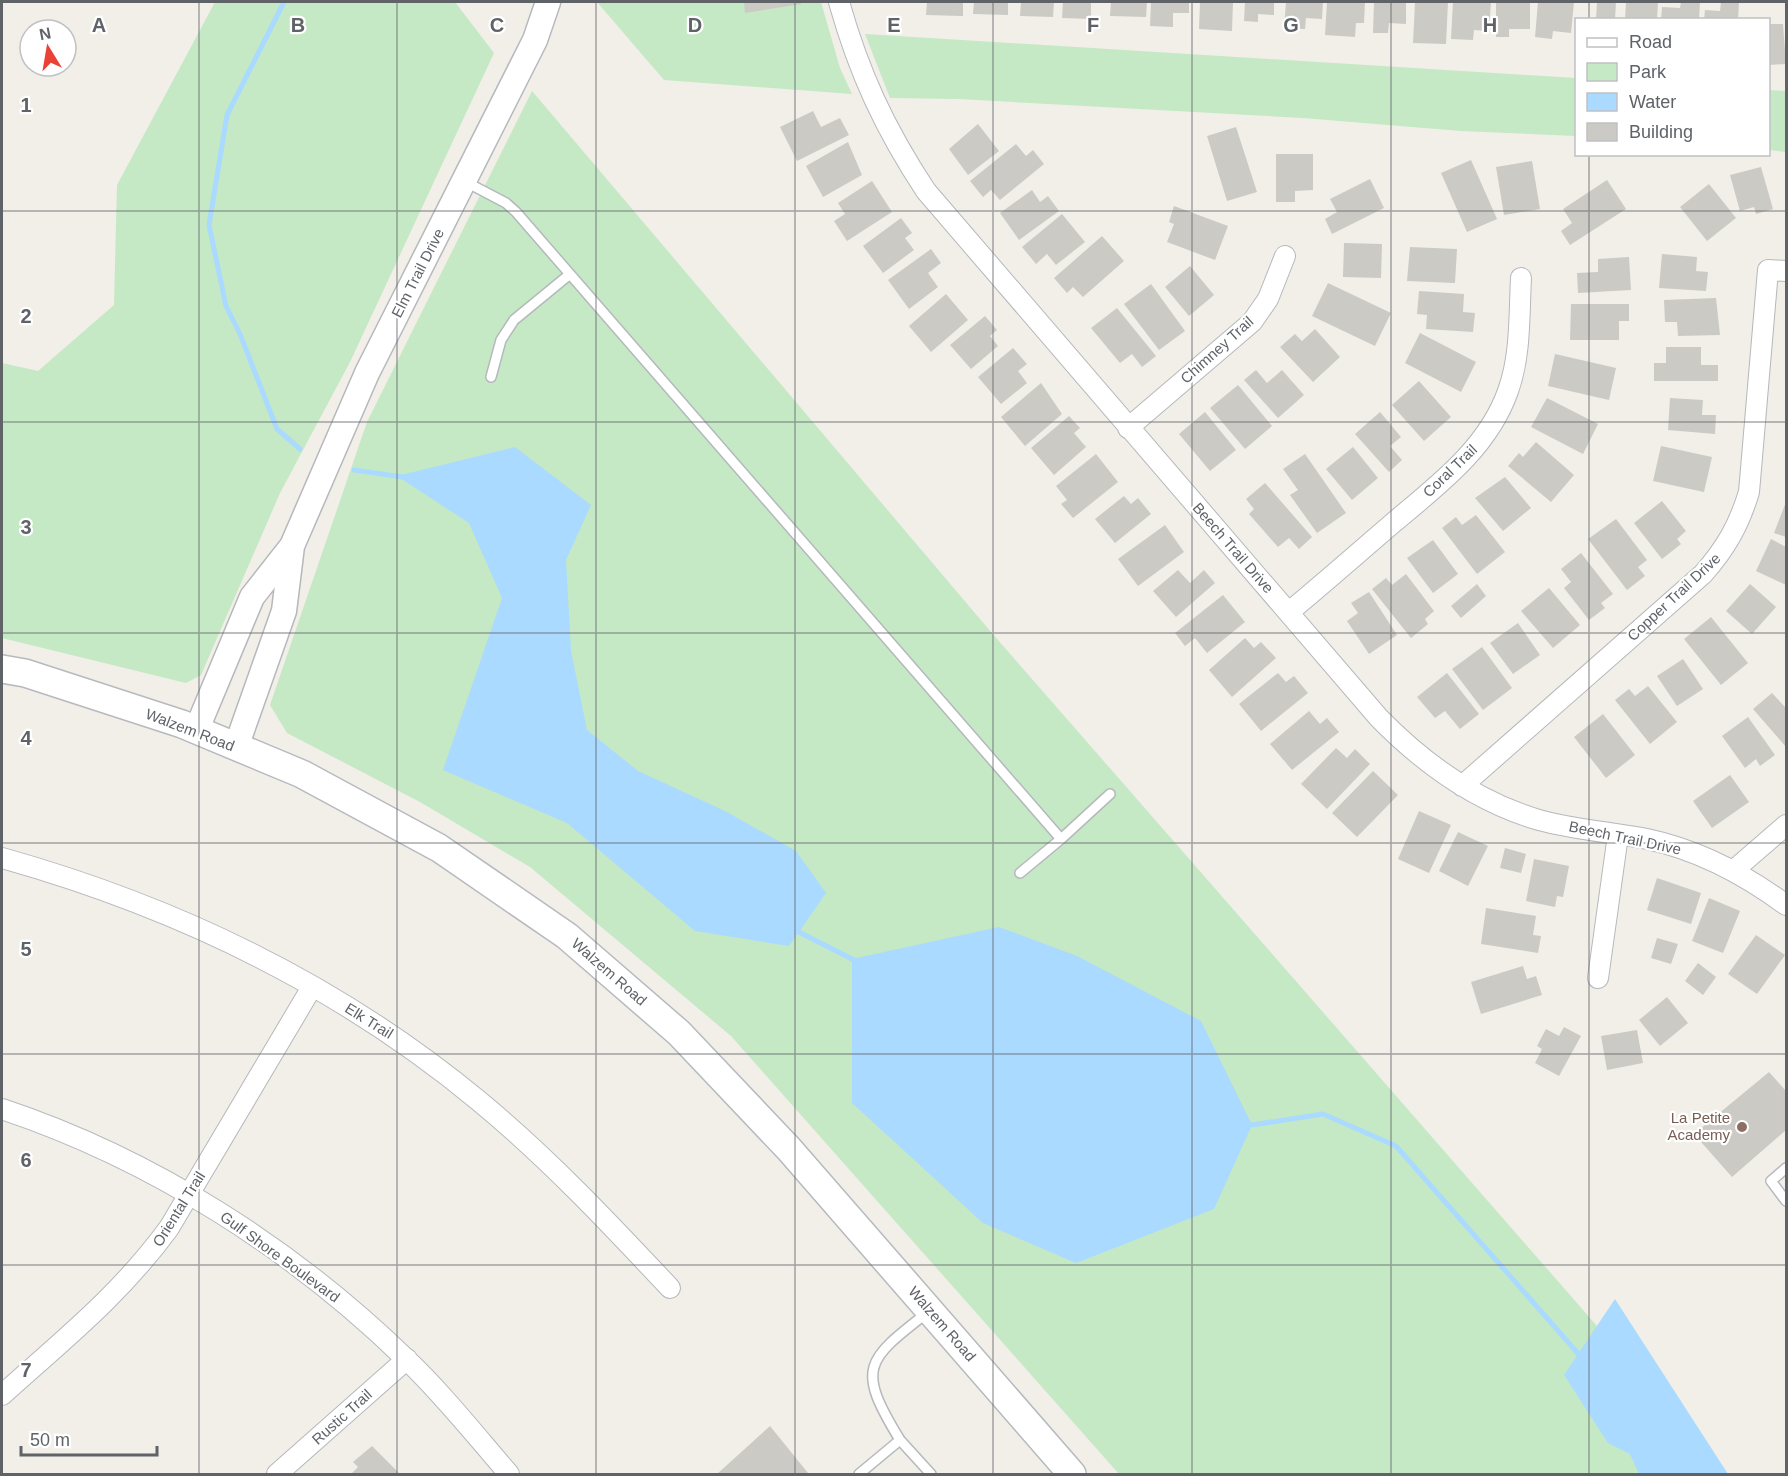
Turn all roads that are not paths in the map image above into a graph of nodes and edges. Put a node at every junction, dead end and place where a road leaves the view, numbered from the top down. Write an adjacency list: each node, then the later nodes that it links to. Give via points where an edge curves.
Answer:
1 (548, 2): 3 (street, Elm Trail Drive, via 535,40)
2 (839, 2): 9 (street, Beech Trail Drive, via 872,101 926,191)
3 (464, 181): 6 (lane, via 506,203); 10 (street, Elm Trail Drive, via 367,373)
4 (1285, 256): 9 (street, Chimney Trail, via 1268,299 1252,322)
5 (1777, 271): 15 (street, Copper Trail Drive, via 1749,492 1740,522 1724,550 1703,574)
6 (570, 274): 8 (lane, via 514,320 501,340); 19 (lane)
7 (1521, 278): 11 (street, Coral Trail, via 1514,370 1501,408 1480,443 1453,472)
8 (491, 377)
9 (1128, 428): 11 (street, Beech Trail Drive)
10 (292, 546): 13 (street, Elm Trail Drive, via 252,597); 14 (street, Elm Trail Drive, via 284,611)
11 (1289, 612): 15 (street, Beech Trail Drive, via 1379,718 1405,744)
12 (2, 669): 13 (main road, Walzem Road)
13 (196, 730): 14 (main road, Walzem Road)
14 (236, 747): 31 (main road, Walzem Road, via 302,774 439,848 567,936 679,1033 789,1149)
15 (1462, 786): 18 (street, Beech Trail Drive, via 1538,819)
16 (1110, 794): 19 (lane)
17 (1786, 825): 21 (street)
18 (1618, 835): 21 (street, Beech Trail Drive, via 1678,847); 24 (street)
19 (1061, 839): 22 (lane)
20 (2, 858): 25 (street, Elk Trail, via 126,897 192,924 256,953)
21 (1734, 870): 23 (street, Beech Trail Drive)
22 (1020, 873)
23 (1786, 905)
24 (1598, 978)
25 (312, 987): 28 (street, Oriental Trail); 30 (street, Elk Trail, via 368,1019 479,1100 581,1192)
26 (2, 1109): 28 (street, Gulf Shore Boulevard, via 128,1161)
27 (1786, 1168): 29 (lane, via 1771,1181)
28 (189, 1195): 32 (street, Gulf Shore Boulevard, via 230,1219 324,1286); 33 (street, Oriental Trail, via 170,1228 114,1296)
29 (1786, 1201)
30 (670, 1288)
31 (930, 1310): 34 (lane, via 886,1344 872,1365 873,1388); 39 (main road, Walzem Road)
32 (407, 1359): 35 (street, Rustic Trail); 36 (street, Gulf Shore Boulevard)
33 (2, 1395)
34 (900, 1440): 37 (lane); 38 (lane)
35 (278, 1474)
36 (510, 1474)
37 (860, 1474)
38 (931, 1474)
39 (1072, 1474)

